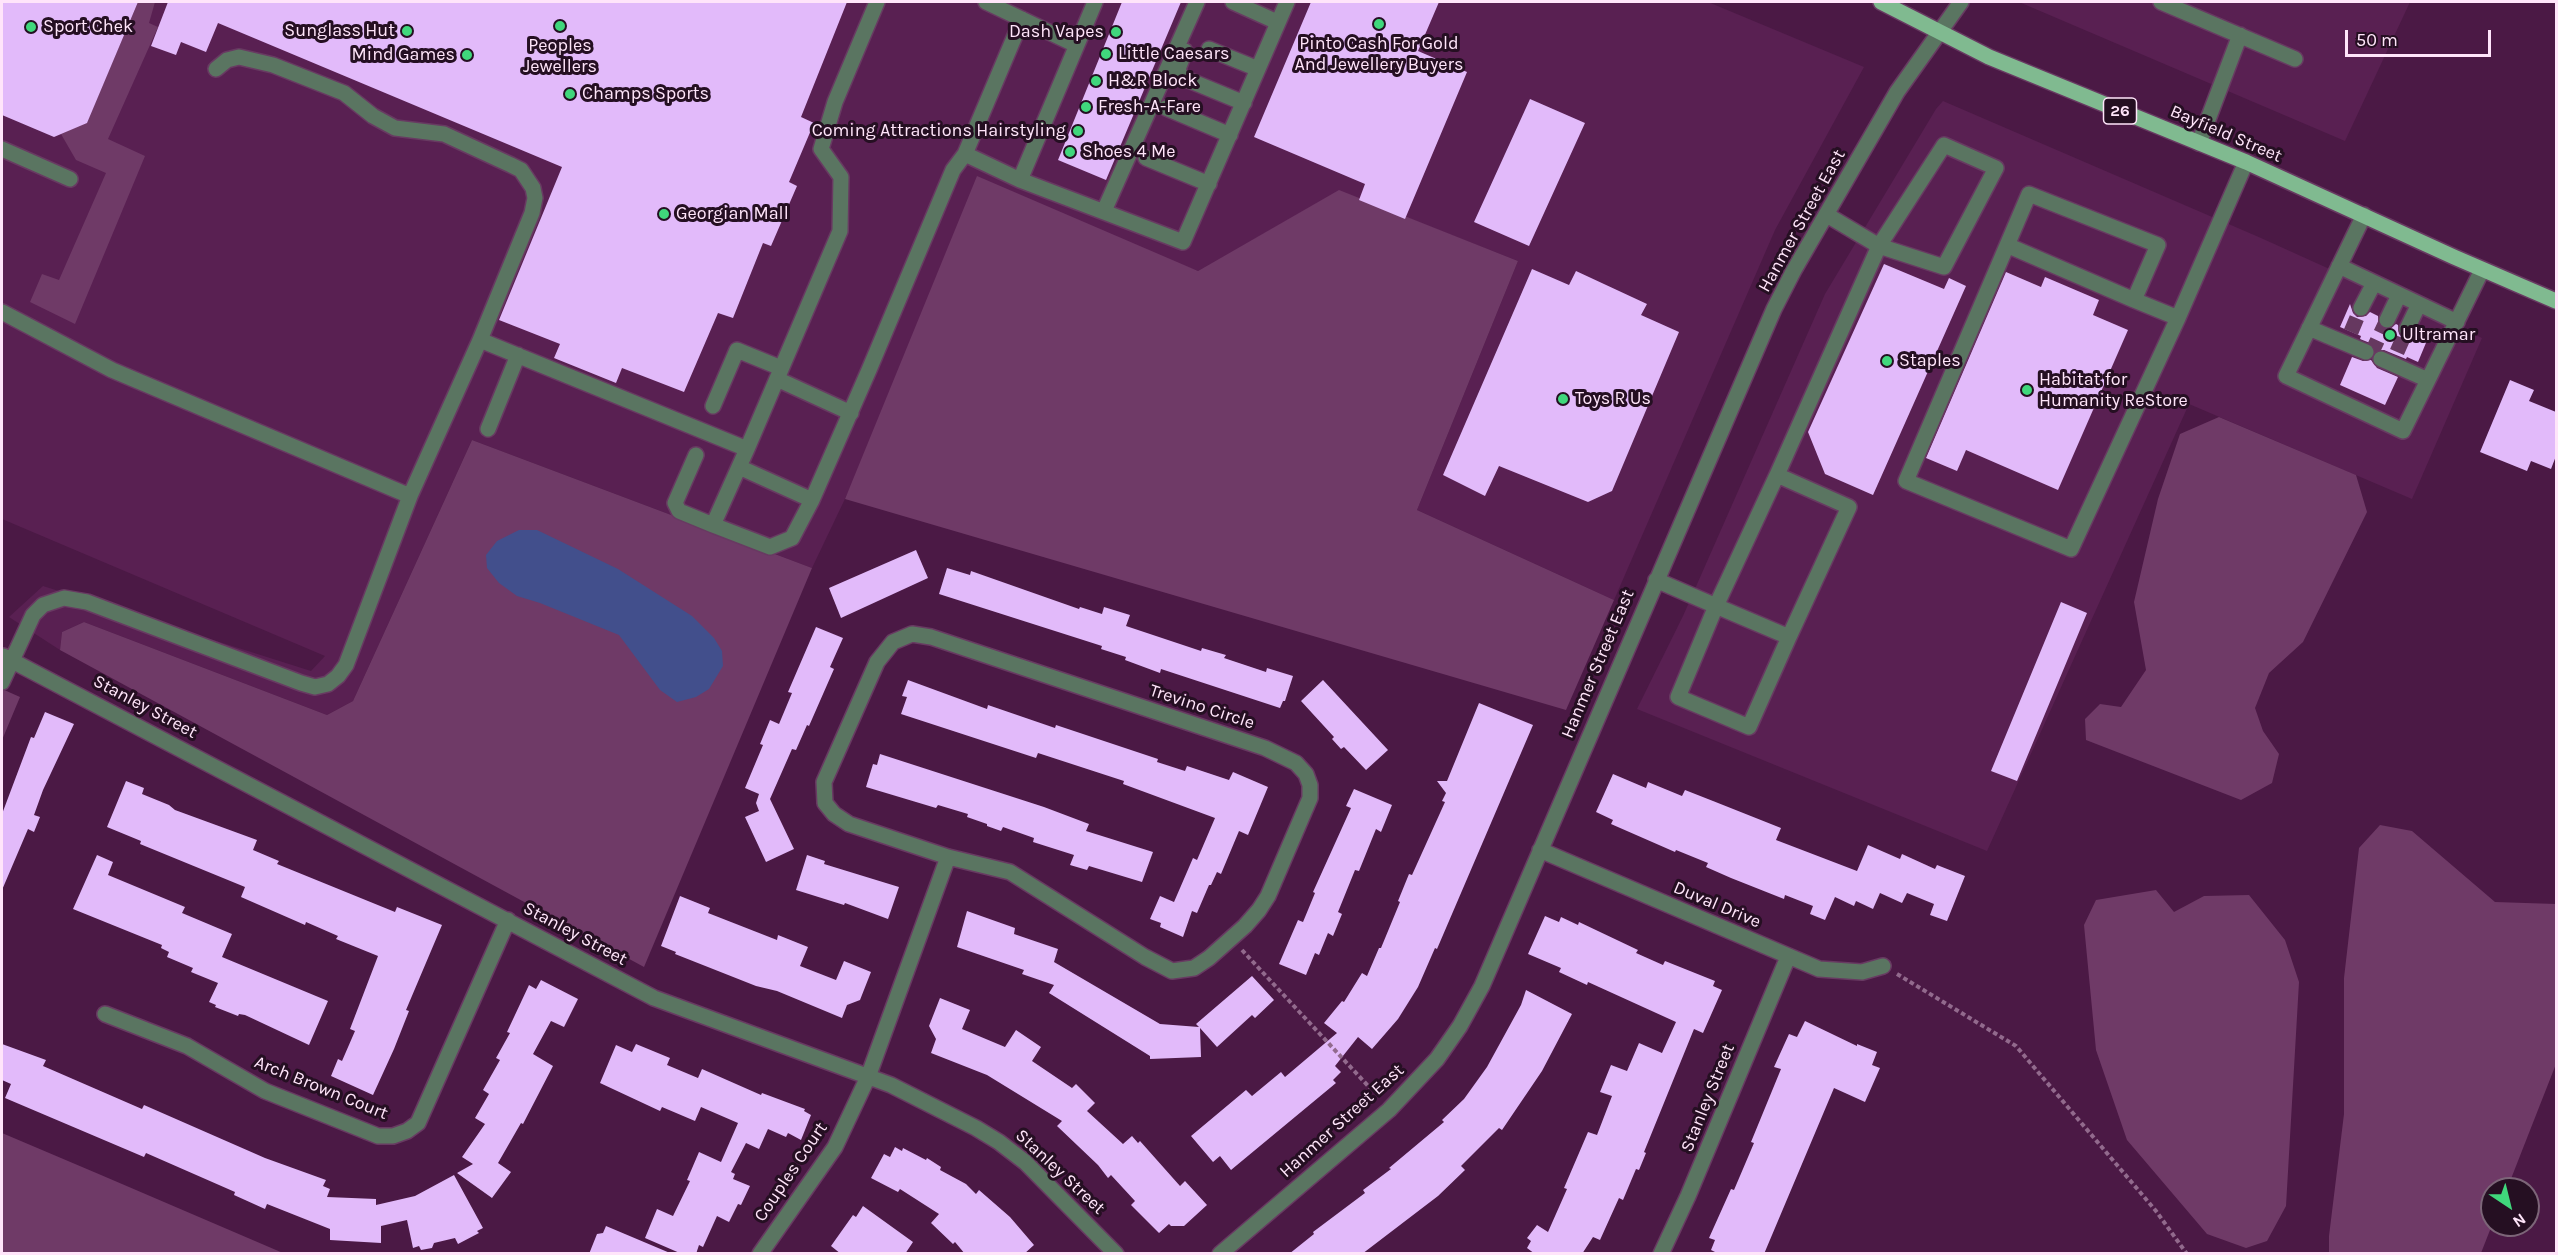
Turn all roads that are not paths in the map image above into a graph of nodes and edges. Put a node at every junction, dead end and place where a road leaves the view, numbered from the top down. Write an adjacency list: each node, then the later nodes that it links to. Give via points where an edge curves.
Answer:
1 (877, 2): 54 (street, via 835,102 821,149 841,177 840,231)
2 (986, 2): 11 (street)
3 (1095, 2): 15 (street)
4 (1197, 2): 31 (street)
5 (1206, 2): 20 (street, via 1179,72)
6 (1233, 2): 12 (street)
7 (1287, 2): 12 (street)
8 (1881, 2): 13 (main road, Bayfield Street / 26)
9 (1961, 2): 13 (street, Hanmer Street East)
10 (2161, 2): 14 (street)
11 (1022, 19): 15 (street); 25 (street)
12 (1278, 22): 19 (street)
13 (1940, 31): 23 (main road, Bayfield Street / 26, via 1989,57); 32 (street, Hanmer Street East, via 1897,92)
14 (2240, 35): 17 (street); 23 (street)
15 (1076, 45): 29 (street)
16 (1209, 49): 19 (street)
17 (2295, 59)
18 (216, 69): 50 (street, via 239,57 273,65 344,93 395,128 444,134 520,170 533,188 532,213)
19 (1258, 69): 20 (street)
20 (1244, 103): 22 (street)
21 (1166, 108): 22 (street)
22 (1230, 135): 30 (street)
23 (2199, 143): 27 (main road, Bayfield Street / 26)
24 (2, 149): 28 (street)
25 (964, 154): 29 (street); 57 (street, via 953,170)
26 (1146, 158): 30 (street)
27 (2246, 162): 33 (main road, Bayfield Street / 26); 45 (street)
28 (70, 179)
29 (1020, 180): 31 (street)
30 (1209, 184): 31 (street, via 1183,242)
31 (1104, 212)
32 (1827, 215): 34 (street); 66 (street, Hanmer Street East, via 1774,309)
33 (2364, 215): 36 (street); 37 (main road, Bayfield Street / 26)
34 (1879, 246): 34 (street, via 1944,267 1996,168 1944,145); 62 (street)
35 (2009, 246): 40 (street); 40 (street, via 2029,194 2158,245); 45 (street, via 1906,481 2072,549)
36 (2339, 266): 38 (street); 48 (street)
37 (2482, 270): 41 (main road, Bayfield Street / 26); 47 (street)
38 (2374, 283): 39 (street); 43 (street)
39 (2399, 295): 42 (street); 46 (street)
40 (2134, 300): 45 (street)
41 (2556, 301)
42 (2419, 304): 47 (street); 49 (street)
43 (2361, 309)
44 (2, 312): 63 (street, via 112,370)
45 (2178, 318)
46 (2387, 320)
47 (2457, 322): 55 (street)
48 (2309, 328): 51 (street, via 2348,337); 55 (street, via 2286,376 2403,431)
49 (2407, 329)
50 (480, 340): 52 (street); 63 (street)
51 (2366, 352)
52 (518, 355): 58 (street); 59 (street)
53 (2390, 358): 55 (street)
54 (779, 373): 56 (street, via 737,350); 57 (street); 59 (street)
55 (2428, 380)
56 (713, 406)
57 (851, 413): 64 (street)
58 (488, 429)
59 (747, 449): 61 (street)
60 (696, 455): 65 (street, via 675,503 679,511)
61 (739, 467): 64 (street); 65 (street)
62 (1777, 475): 67 (street); 68 (street, via 1849,507)
63 (410, 496): 69 (street, via 346,664 328,684 315,687 302,683 76,598 43,605)
64 (812, 500): 65 (street, via 792,538 770,547)
65 (713, 525)
66 (1656, 580): 67 (street); 71 (street, Hanmer Street East)
67 (1716, 606): 68 (street); 68 (street, via 1678,697 1749,727)
68 (1789, 637)
69 (6, 657): 70 (street); 73 (street, Stanley Street)
70 (2, 682)
71 (1540, 850): 74 (street, Duval Drive); 80 (street, Hanmer Street East, via 1482,986 1437,1059 1389,1110)
72 (948, 857): 72 (street, Trevino Circle, via 1018,876 1172,971 1194,968 1232,938 1268,896 1306,810 1310,785 1296,763 1254,744 912,634 892,642 877,662 823,792 834,814 849,824); 77 (street)
73 (508, 920): 76 (street, Arch Brown Court, via 418,1123 393,1137 378,1136 265,1091 187,1046); 77 (street, Stanley Street, via 654,998)
74 (1788, 957): 75 (street, Duval Drive, via 1819,969 1837,971 1862,972); 81 (street, Stanley Street)
75 (1883, 966)
76 (105, 1014)
77 (868, 1077): 78 (street, Couples Court, via 835,1147); 79 (street, Stanley Street, via 952,1115 999,1142 1025,1162)
78 (760, 1254)
79 (1116, 1254)
80 (1220, 1254)
81 (1661, 1254)

